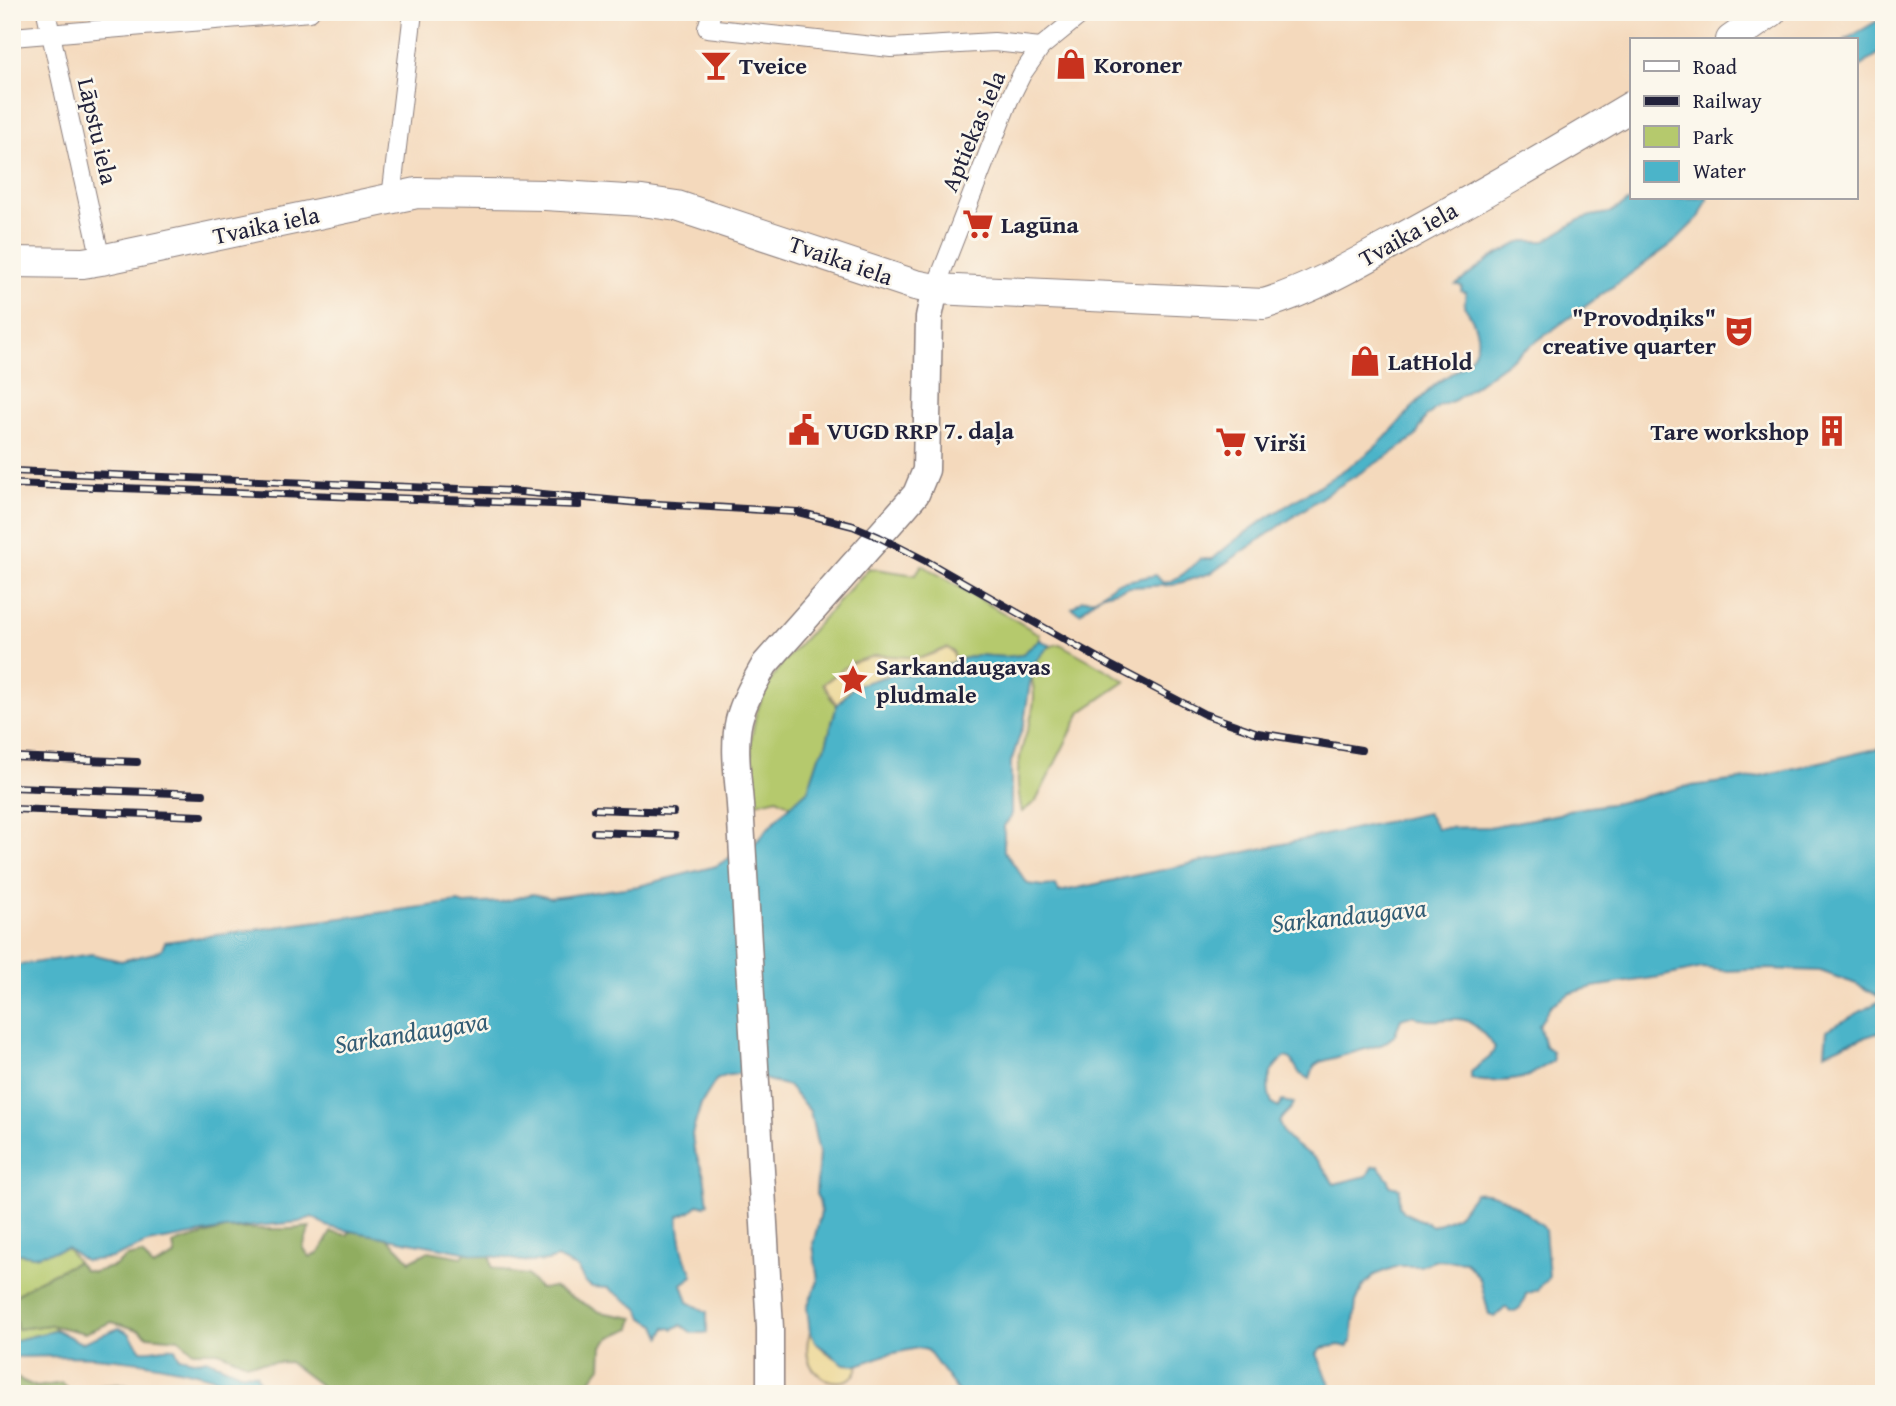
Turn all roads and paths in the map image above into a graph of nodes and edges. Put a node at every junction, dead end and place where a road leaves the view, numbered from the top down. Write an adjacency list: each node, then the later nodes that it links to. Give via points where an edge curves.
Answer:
1 (46, 12): 7 (street, Lāpstu iela)
2 (310, 12): 7 (street)
3 (413, 12): 12 (street)
4 (1771, 12): 9 (main road)
5 (1082, 13): 10 (street, Aptiekas iela)
6 (710, 20): 10 (street, via 891,48 994,42)
7 (51, 34): 8 (street); 13 (street, Lāpstu iela)
8 (12, 37)
9 (1734, 38)
10 (1041, 47): 15 (street, Aptiekas iela, via 1009,100)
11 (1630, 107): 15 (main road, Tvaika iela, via 1364,259 1264,304)
12 (391, 198): 13 (main road, Tvaika iela); 15 (main road, Tvaika iela, via 438,192 677,205)
13 (101, 260): 14 (main road, Tvaika iela)
14 (12, 262)
15 (935, 289): 16 (street, via 929,317 928,450 922,482 777,649 758,676 738,723 770,1328)
16 (769, 1394)

